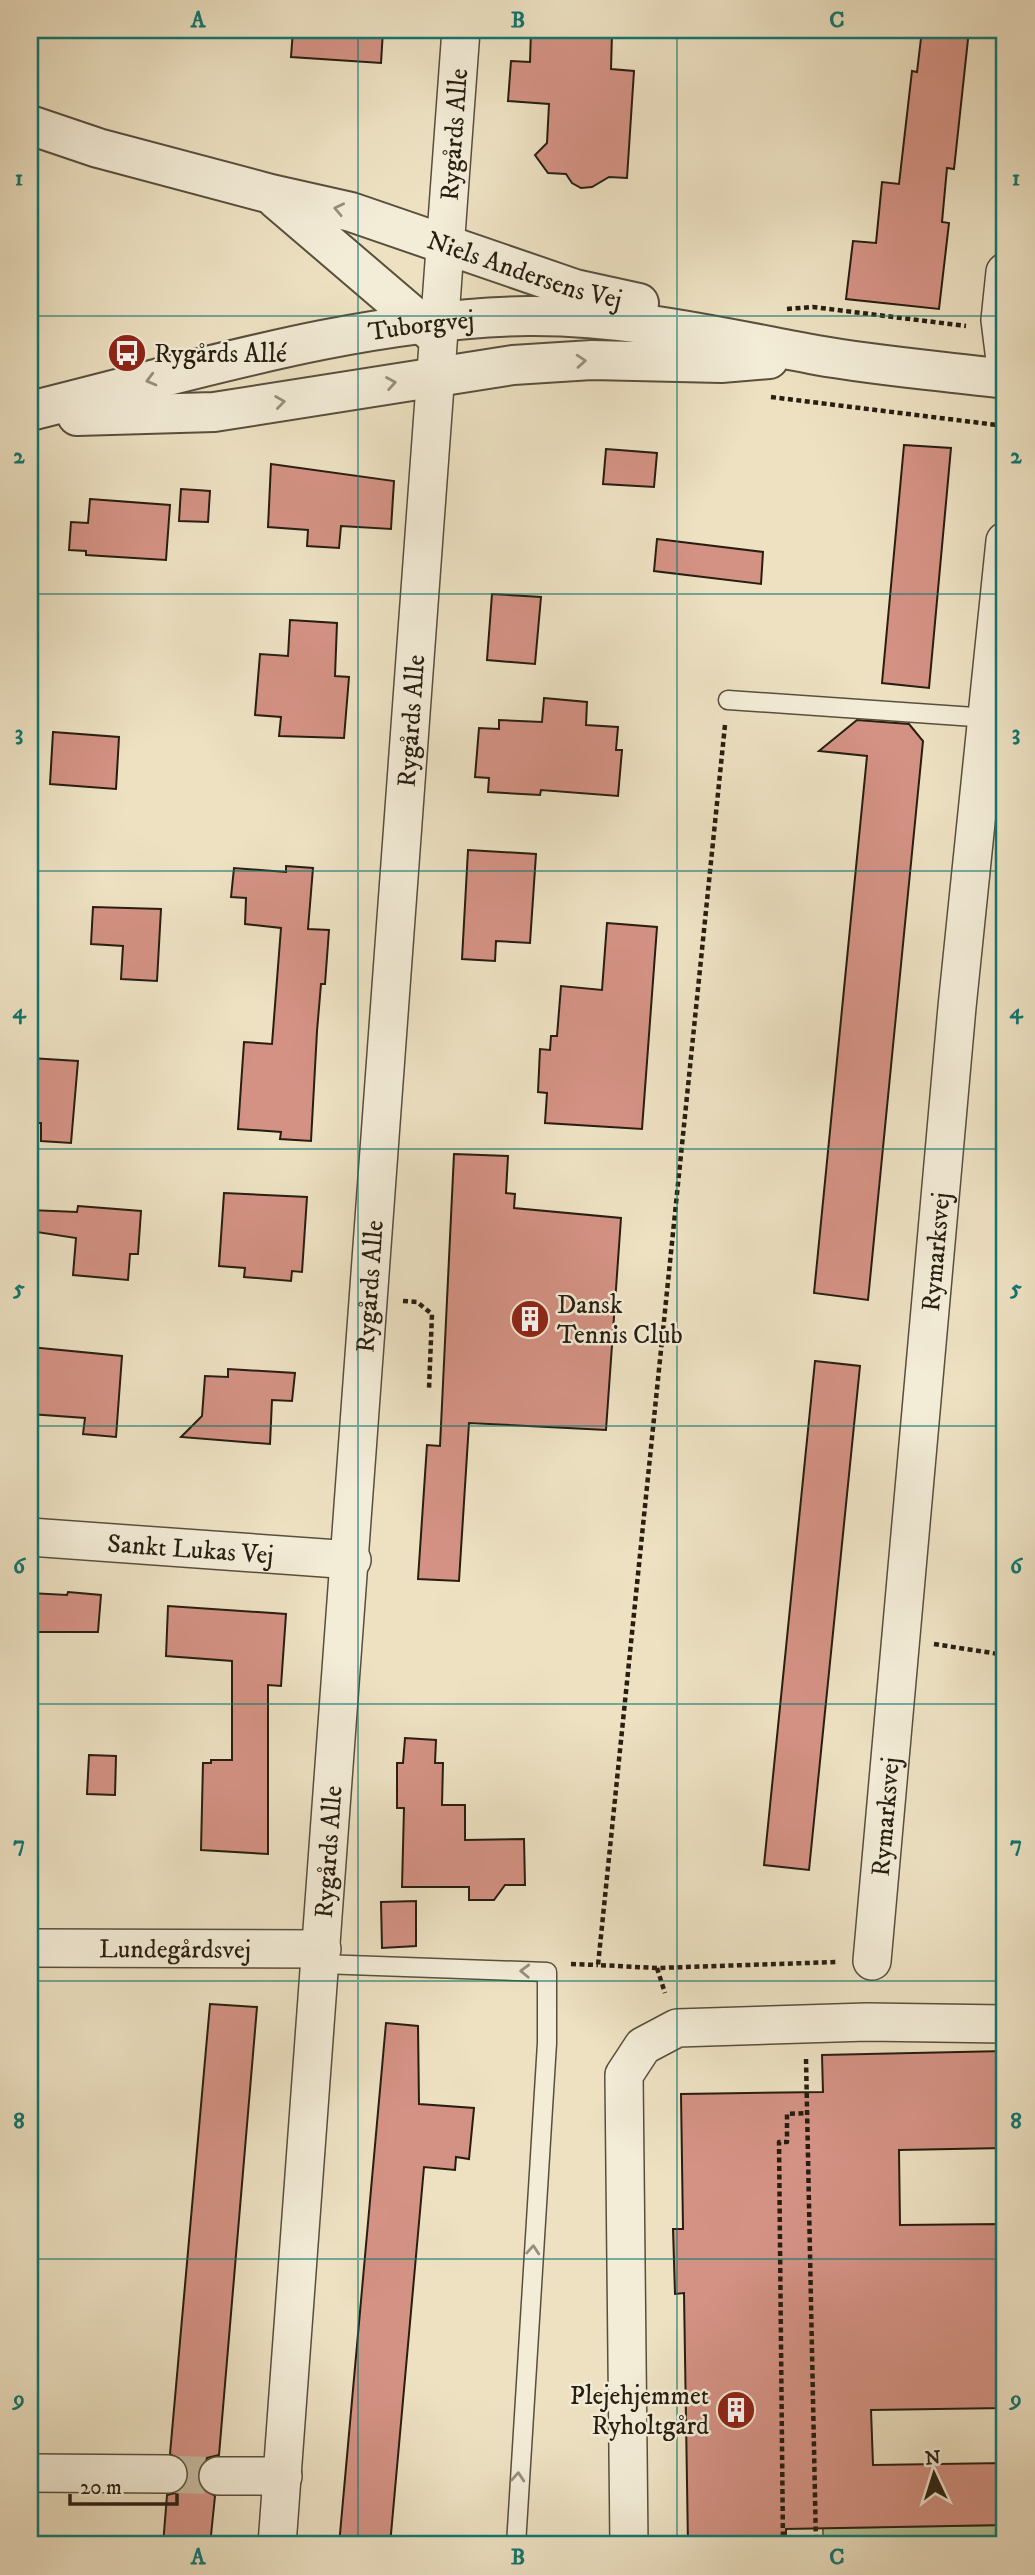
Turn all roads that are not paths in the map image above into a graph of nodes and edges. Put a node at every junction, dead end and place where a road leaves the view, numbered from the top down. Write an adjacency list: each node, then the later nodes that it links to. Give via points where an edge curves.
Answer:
1 (461, 30): 4 (street, Rygårds Alle)
2 (30, 125): 3 (street, Niels Andersens Vej)
3 (271, 194): 4 (street, Niels Andersens Vej, one-way to 3, via 351,212); 6 (street, Niels Andersens Vej)
4 (445, 244): 6 (street, Rygårds Alle); 8 (street, Niels Andersens Vej, via 575,289 660,308)
5 (1005, 272): 7 (street)
6 (435, 340): 8 (street, Tuborgvej, via 529,316 655,323); 9 (street, Niels Andersens Vej, via 470,358); 11 (street, Tuborgvej, one-way to 11, via 303,344); 12 (street, Tuborgvej, one-way to 6, via 214,412); 17 (street, Rygårds Alle)
7 (1003, 345)
8 (820, 355): 9 (street, Tuborgvej, one-way to 8, via 592,360 721,363); 10 (street, Tuborgvej)
9 (503, 367)
10 (1005, 379)
11 (30, 411)
12 (30, 417)
13 (1005, 541): 15 (street, Rymarksvej)
14 (728, 699): 15 (lane)
15 (989, 718): 20 (street, Rymarksvej, via 950,1077)
16 (30, 1537): 17 (street, Sankt Lukas Vej)
17 (352, 1560): 19 (street, Rygårds Alle)
18 (30, 1948): 19 (street, Lundegårdsvej)
19 (321, 1956): 25 (street, Rygårds Alle); 27 (lane, one-way to 19, via 547,2043 547,1972)
20 (872, 1961)
21 (1005, 2024): 28 (street, via 867,2022 677,2028 643,2046 624,2074)
22 (30, 2473): 23 (street)
23 (168, 2474)
24 (218, 2476): 25 (street)
25 (283, 2476): 26 (street, Rygårds Alle)
26 (277, 2545)
27 (516, 2545)
28 (629, 2545)

